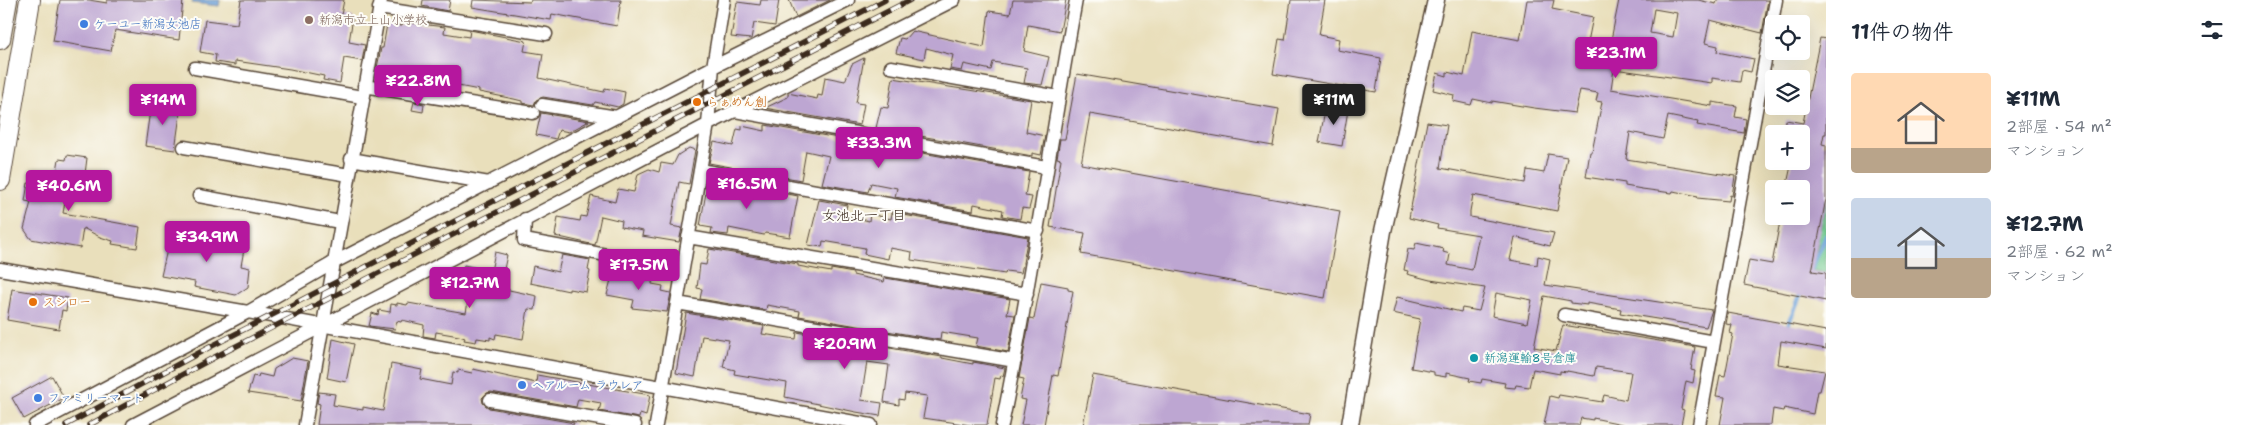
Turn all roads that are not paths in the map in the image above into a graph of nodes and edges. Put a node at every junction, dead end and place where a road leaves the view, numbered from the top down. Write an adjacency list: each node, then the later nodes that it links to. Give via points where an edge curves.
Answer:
1 (7, 0): 11 (main road)
2 (30, 0): 25 (main road)
3 (724, 0): 12 (street)
4 (848, 0): 12 (street)
5 (954, 0): 17 (street)
6 (1076, 0): 16 (street)
7 (1436, 0): 51 (street, via 1383,231)
8 (1776, 0): 40 (street)
9 (380, 4): 10 (street); 15 (street)
10 (546, 34)
11 (0, 39)
12 (713, 67): 18 (street); 19 (street)
13 (891, 67): 16 (street)
14 (195, 68): 15 (street)
15 (363, 92): 18 (street); 21 (street)
16 (1058, 97): 22 (street)
17 (735, 111): 19 (street); 22 (street)
18 (617, 116): 26 (street)
19 (708, 124): 23 (street); 28 (street)
20 (184, 147): 24 (street)
21 (351, 159): 24 (street); 26 (street)
22 (1046, 167): 30 (street)
23 (700, 170): 30 (street); 31 (street)
24 (349, 175): 29 (street)
25 (0, 180)
26 (488, 183): 32 (street)
27 (198, 196): 29 (street)
28 (525, 219): 33 (street, via 524,240); 39 (street)
29 (340, 222): 32 (street)
30 (1038, 230): 35 (street)
31 (688, 237): 33 (street); 35 (street)
32 (333, 263): 37 (street); 39 (street)
33 (683, 268): 36 (street)
34 (0, 269): 37 (street)
35 (1027, 294): 41 (street)
36 (677, 303): 41 (street); 42 (street)
37 (248, 312): 39 (street); 44 (street)
38 (1564, 314): 40 (street)
39 (322, 325): 42 (street); 45 (street); 46 (street)
40 (1714, 342): 52 (street)
41 (1015, 361): 50 (street)
42 (662, 387): 48 (street); 49 (street)
43 (490, 400): 47 (street)
44 (35, 425)
45 (135, 425)
46 (305, 425)
47 (635, 425)
48 (656, 425)
49 (871, 425)
50 (1002, 425)
51 (1350, 425)
52 (1699, 425)

